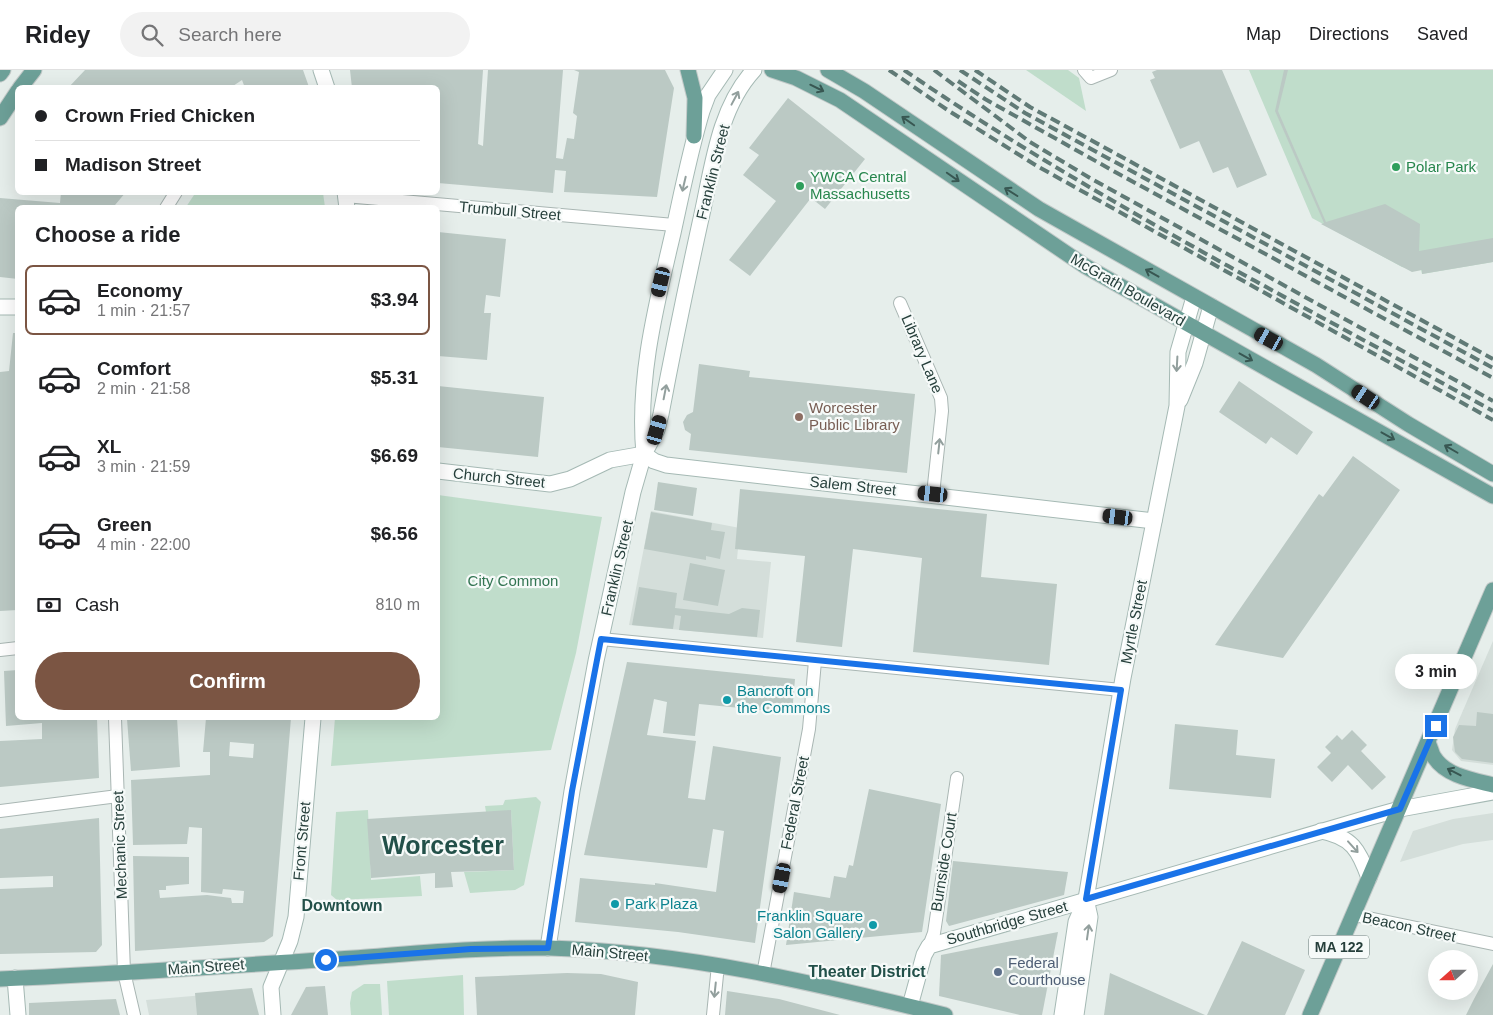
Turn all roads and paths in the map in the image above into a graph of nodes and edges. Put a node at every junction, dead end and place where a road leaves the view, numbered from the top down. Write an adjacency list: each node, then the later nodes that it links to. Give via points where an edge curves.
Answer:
1 (34, 70): 10 (main road)
2 (320, 70): 11 (main road)
3 (688, 70): 14 (main road, via 695,98)
4 (725, 70): 14 (main road, Franklin Street, via 708,94)
5 (754, 70): 27 (main road, Franklin Street, one-way to 5, via 657,430 661,414 683,299 723,126 734,99)
6 (772, 70): 24 (main road, McGrath Boulevard, one-way to 24, via 840,100 1063,252)
7 (828, 70): 19 (main road, McGrath Boulevard, one-way to 7, via 1039,209)
8 (1084, 70): 9 (street, via 1091,78)
9 (1111, 70)
10 (22, 85)
11 (326, 85)
12 (15, 95): 13 (main road)
13 (0, 118)
14 (694, 136): 18 (main road, Franklin Street, one-way to 18)
15 (346, 199): 16 (street, Trumbull Street)
16 (422, 205)
17 (440, 206): 18 (street, Trumbull Street)
18 (674, 225): 27 (main road, Franklin Street, via 648,345 642,407)
19 (1194, 297): 21 (main road, McGrath Boulevard); 24 (main road, Myrtle Street)
20 (900, 303): 30 (street, Library Lane, one-way to 20, via 941,398)
21 (1211, 306): 25 (main road, Myrtle Street); 29 (main road, McGrath Boulevard, one-way to 21, via 1316,364)
22 (0, 307): 23 (main road)
23 (15, 307)
24 (1186, 324): 25 (main road, McGrath Boulevard); 26 (main road, Myrtle Street, one-way to 26, via 1177,363)
25 (1203, 333): 26 (main road, Myrtle Street); 31 (main road, McGrath Boulevard, one-way to 31)
26 (1178, 406): 32 (main road, Myrtle Street)
27 (644, 454): 28 (main road, Church Street, via 610,460 570,479 550,484); 30 (main road, Salem Street, via 666,465); 34 (main road, Franklin Street)
28 (440, 471)
29 (1493, 474)
30 (933, 494): 32 (main road, Salem Street)
31 (1493, 496)
32 (1154, 521): 38 (main road, Myrtle Street)
33 (1493, 590): 41 (main road, MA 122)
34 (601, 639): 37 (street); 54 (main road, Franklin Street, via 572,791)
35 (15, 648): 36 (street)
36 (0, 650)
37 (815, 661): 38 (street, via 980,674); 58 (street, Federal Street, via 809,729)
38 (1121, 690): 50 (main road, Myrtle Street)
39 (115, 720): 45 (street, Mechanic Street)
40 (313, 720): 55 (main road, Front Street, via 296,917)
41 (1428, 742): 43 (main road, one-way to 41, via 1461,776 1441,766); 46 (main road, MA 122)
42 (957, 778): 53 (street, Burnside Court, via 934,933)
43 (1493, 785)
44 (1493, 792): 46 (main road, Southbridge Street)
45 (118, 796): 47 (street); 57 (street, Mechanic Street)
46 (1400, 809): 48 (main road, Southbridge Street); 49 (main road, MA 122)
47 (0, 811)
48 (1321, 831): 49 (main road, one-way to 49, via 1352,844); 50 (main road, Southbridge Street)
49 (1369, 878): 51 (main road, MA 122)
50 (1086, 899): 53 (main road, Southbridge Street); 66 (main road, Myrtle Street, via 1076,922); 67 (main road, Myrtle Street, one-way to 50, via 1090,917)
51 (1354, 915): 52 (street, Beacon Street); 68 (main road, MA 122)
52 (1493, 944)
53 (929, 946): 60 (main road, Southbridge Street)
54 (548, 948): 55 (main road, Main Street, via 471,949); 56 (main road, Main Street)
55 (282, 962): 57 (main road, Main Street); 63 (main road, Front Street, via 271,987)
56 (718, 965): 58 (main road, Main Street); 64 (street, one-way to 64)
57 (124, 972): 59 (main road, Main Street); 62 (street, Mechanic Street)
58 (763, 974): 60 (main road, Main Street)
59 (8, 978): 61 (main road)
60 (910, 1006): 65 (main road, Main Street)
61 (18, 1015)
62 (134, 1015)
63 (273, 1015)
64 (712, 1015)
65 (945, 1015)
66 (1062, 1015)
67 (1076, 1015)
68 (1310, 1015)

